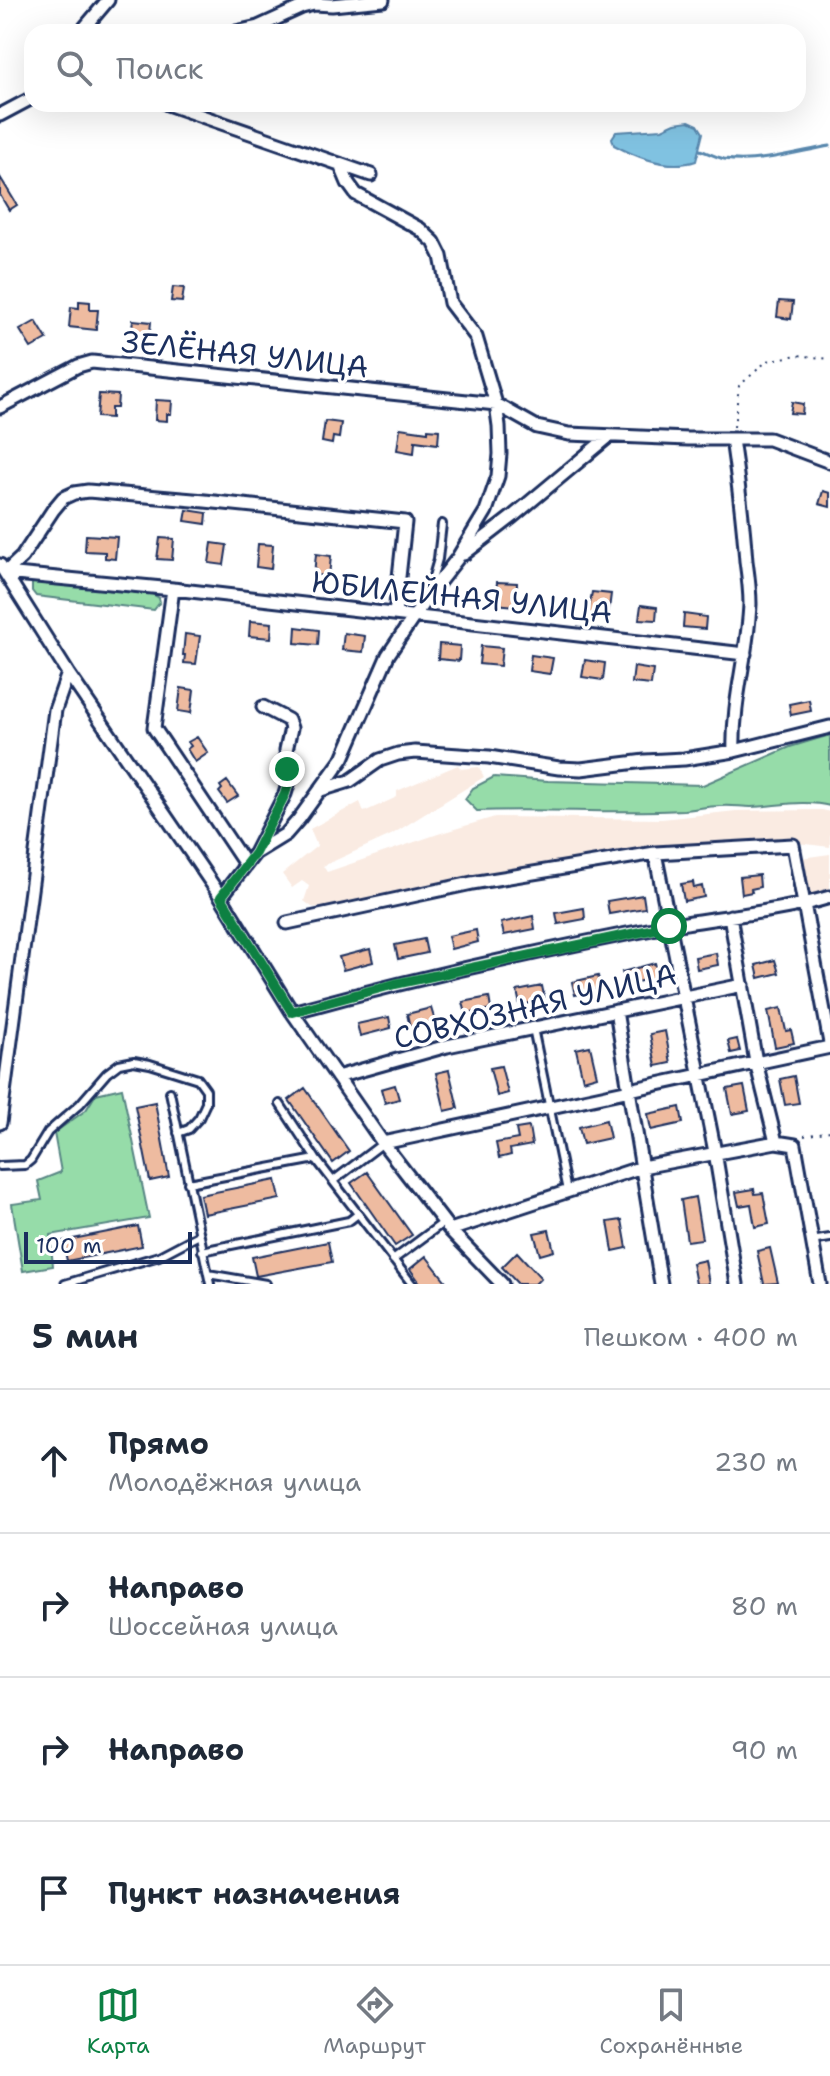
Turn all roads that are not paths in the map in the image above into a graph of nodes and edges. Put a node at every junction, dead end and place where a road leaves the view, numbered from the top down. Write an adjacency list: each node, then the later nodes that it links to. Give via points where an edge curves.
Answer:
1 (108, 0): 3 (street)
2 (383, 0): 4 (street, via 314,4)
3 (88, 24)
4 (265, 24)
5 (24, 102): 7 (street)
6 (190, 112): 8 (street)
7 (0, 115)
8 (340, 164): 9 (street); 10 (street, via 356,194 434,242 450,303 476,337)
9 (371, 175)
10 (496, 404): 11 (street, ЗЕЛЁНАЯ УЛИЦА, via 92,362); 12 (street, via 537,427); 16 (street, via 498,476 486,511)
11 (0, 407)
12 (608, 437): 13 (street); 16 (street)
13 (732, 439): 14 (street, via 769,439); 22 (street, via 750,603)
14 (830, 462)
15 (442, 524): 19 (lane)
16 (457, 559): 19 (street)
17 (3, 569): 18 (street, ЮБИЛЕЙНАЯ УЛИЦА); 20 (street, via 22,557 63,498 88,491 405,522); 23 (street)
18 (173, 589): 20 (street, ЮБИЛЕЙНАЯ УЛИЦА); 30 (street, via 154,728)
19 (428, 596): 21 (street)
20 (395, 614): 21 (street, ЮБИЛЕЙНАЯ УЛИЦА)
21 (414, 616): 22 (street, ЮБИЛЕЙНАЯ УЛИЦА); 27 (street, via 388,655 343,758)
22 (745, 654): 26 (street, via 736,697)
23 (68, 673): 31 (street); 50 (street, via 55,710)
24 (263, 707): 28 (street, via 288,720 291,728 286,750 289,781)
25 (830, 727): 26 (street)
26 (734, 751): 27 (street, via 581,769 415,752 380,760 350,781)
27 (320, 790): 28 (street, via 286,834)
28 (255, 853): 30 (street)
29 (655, 853): 33 (street, via 793,845); 35 (street, via 472,883); 36 (street)
30 (245, 864): 31 (street)
31 (221, 897): 40 (street)
32 (830, 897): 33 (street)
33 (804, 905): 34 (street); 42 (street)
34 (730, 916): 36 (street); 37 (street)
35 (287, 923)
36 (669, 926): 38 (street); 40 (street, via 395,984)
37 (743, 985): 38 (street, СОВХОЗНАЯ УЛИЦА); 43 (street)
38 (683, 997): 39 (street, СОВХОЗНАЯ УЛИЦА); 44 (street)
39 (616, 1011): 41 (street, СОВХОЗНАЯ УЛИЦА); 46 (street)
40 (292, 1012): 45 (street)
41 (533, 1028): 45 (street, СОВХОЗНАЯ УЛИЦА); 49 (lane)
42 (830, 1045): 43 (street)
43 (756, 1062): 44 (street); 52 (street)
44 (699, 1074): 46 (street); 54 (street)
45 (337, 1077): 53 (street)
46 (629, 1090): 49 (street); 57 (street)
47 (170, 1092): 51 (lane)
48 (280, 1104): 55 (lane)
49 (549, 1108): 53 (street); 60 (lane)
50 (0, 1123)
51 (178, 1133): 56 (lane, via 199,1118 206,1090 198,1079 134,1061 107,1073 48,1132 25,1165); 59 (lane)
52 (776, 1142): 54 (street); 65 (street, via 795,1145)
53 (383, 1143): 58 (lane); 62 (street)
54 (715, 1152): 57 (street); 75 (street)
55 (316, 1159): 58 (lane); 59 (lane)
56 (0, 1166)
57 (642, 1167): 60 (street); 74 (street)
58 (333, 1181): 61 (lane)
59 (188, 1183): 63 (lane)
60 (567, 1191): 62 (street)
61 (358, 1214): 66 (lane, via 349,1221); 67 (lane)
62 (447, 1226): 67 (lane); 73 (street)
63 (199, 1235): 66 (lane); 69 (lane, via 159,1256)
64 (830, 1238): 65 (lane)
65 (811, 1241): 76 (street)
66 (202, 1251): 68 (lane)
67 (393, 1260): 72 (lane)
68 (208, 1274): 70 (lane); 71 (lane)
69 (65, 1284)
70 (210, 1284)
71 (266, 1284)
72 (412, 1284)
73 (502, 1284)
74 (661, 1284)
75 (737, 1284)
76 (820, 1284)

